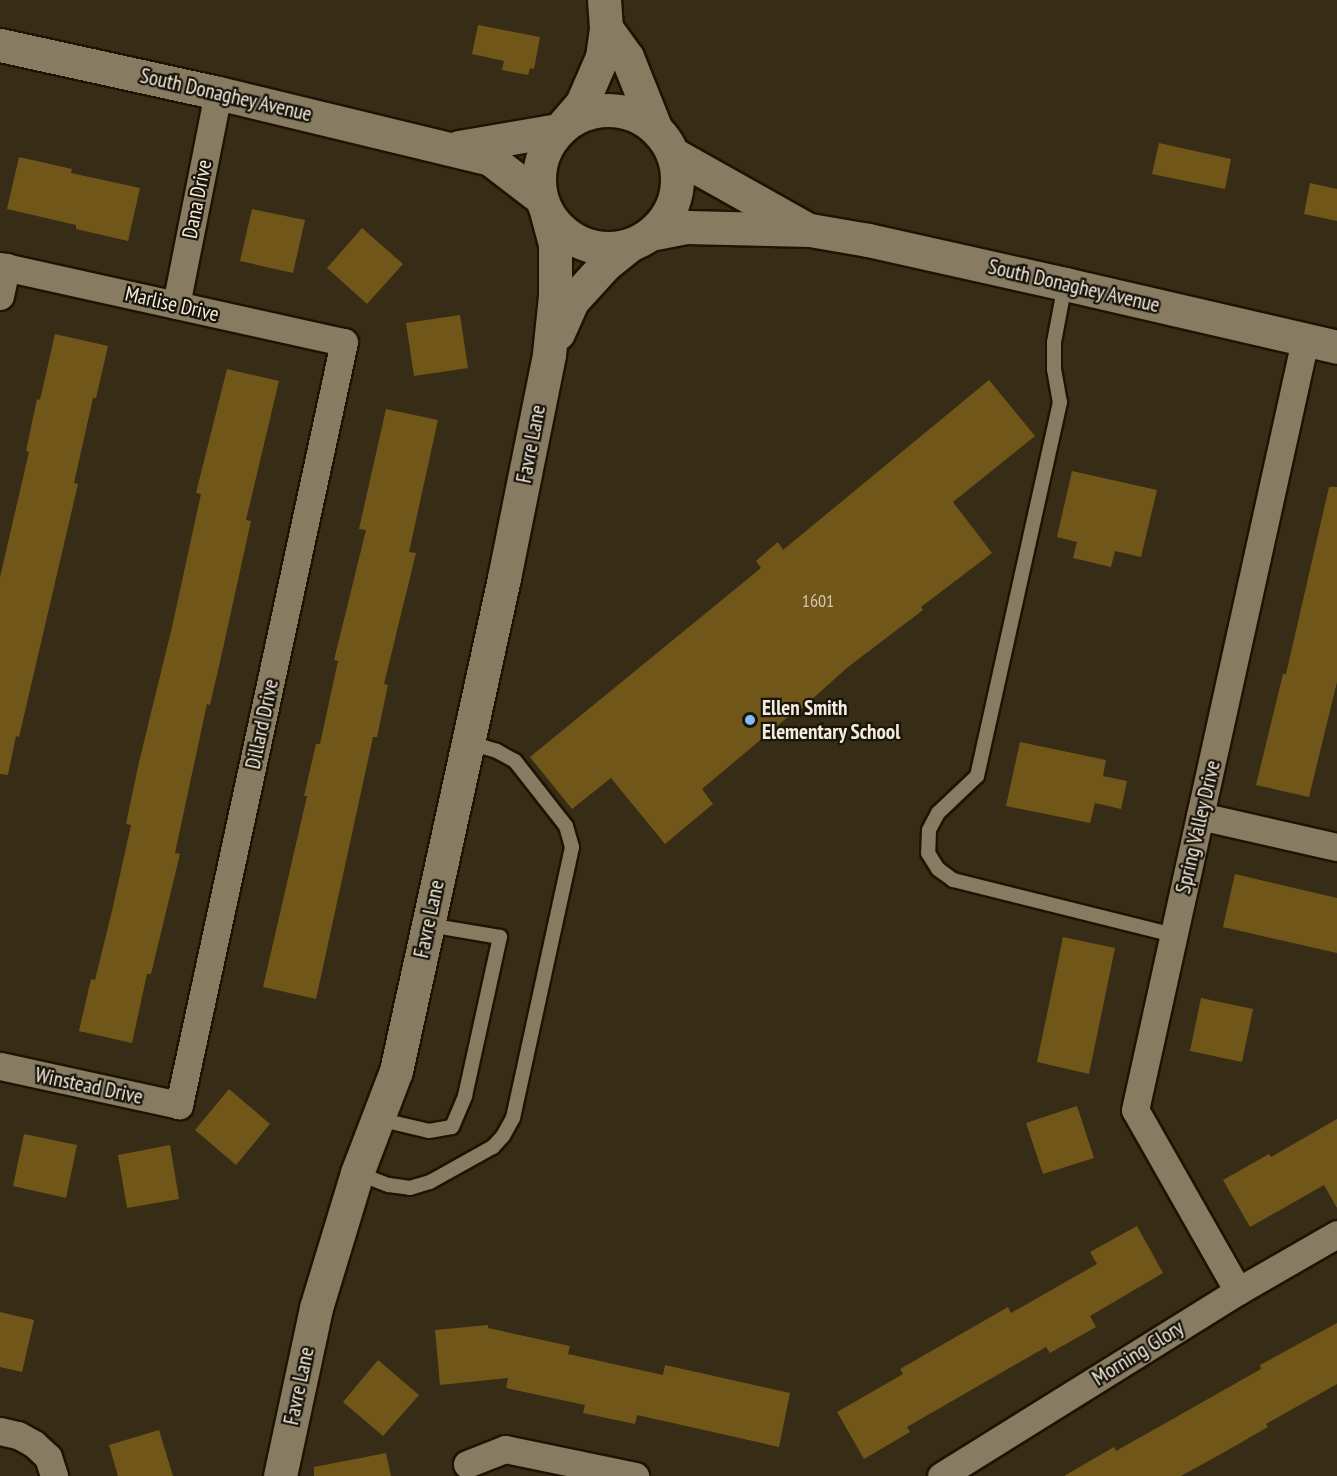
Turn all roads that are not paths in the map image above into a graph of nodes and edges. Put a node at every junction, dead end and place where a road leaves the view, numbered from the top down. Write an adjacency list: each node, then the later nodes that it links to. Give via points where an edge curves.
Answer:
1 (605, 14): 4 (street, via 602,57 594,80 582,103); 5 (street)
2 (0, 45): 3 (street, South Donaghey Avenue)
3 (218, 93): 6 (street, South Donaghey Avenue); 14 (street, Dana Drive)
4 (561, 127): 5 (street, via 581,114 600,109 629,113); 6 (street, South Donaghey Avenue); 8 (street, via 544,151 538,174)
5 (655, 127): 7 (street)
6 (451, 148): 8 (street, South Donaghey Avenue, via 490,159)
7 (673, 154): 9 (street, South Donaghey Avenue); 10 (street, via 675,198 665,218)
8 (543, 204): 10 (street, via 565,232 591,246 610,248); 18 (street, Favre Lane, via 555,244)
9 (810, 230): 10 (street, South Donaghey Avenue, via 687,227); 12 (street, South Donaghey Avenue)
10 (640, 239): 18 (street, Favre Lane, via 605,265 573,300)
11 (3, 267): 13 (street); 14 (street, Marlise Drive)
12 (1065, 284): 15 (street, South Donaghey Avenue); 23 (lane, via 1054,342 1060,402 977,776 938,813 929,830 928,853 938,869 953,880)
13 (0, 296)
14 (176, 305): 16 (street, Marlise Drive)
15 (1305, 340): 17 (street, South Donaghey Avenue); 20 (street, Spring Valley Drive)
16 (344, 342): 25 (street, Dillard Drive)
17 (1337, 347)
18 (549, 354): 19 (street, Favre Lane)
19 (468, 742): 22 (street, Favre Lane); 27 (lane, via 515,761 566,826 572,847 513,1118 493,1147 430,1182 410,1188)
20 (1200, 816): 21 (street); 23 (street, Spring Valley Drive)
21 (1337, 847)
22 (428, 925): 26 (street, Favre Lane, via 396,1071); 26 (lane, via 500,937 465,1096 452,1126 429,1131)
23 (1174, 935): 29 (street, Spring Valley Drive, via 1135,1110)
24 (0, 1066): 25 (street, Winstead Drive)
25 (179, 1106)
26 (378, 1119): 27 (street, Favre Lane)
27 (357, 1173): 33 (street, Favre Lane, via 316,1308)
28 (1337, 1234): 29 (street, Morning Glory)
29 (1238, 1291): 35 (street, Morning Glory)
30 (0, 1431): 32 (street, via 18,1436)
31 (467, 1464): 34 (street, via 505,1449)
32 (51, 1467)
33 (280, 1476)
34 (635, 1476)
35 (941, 1476)

